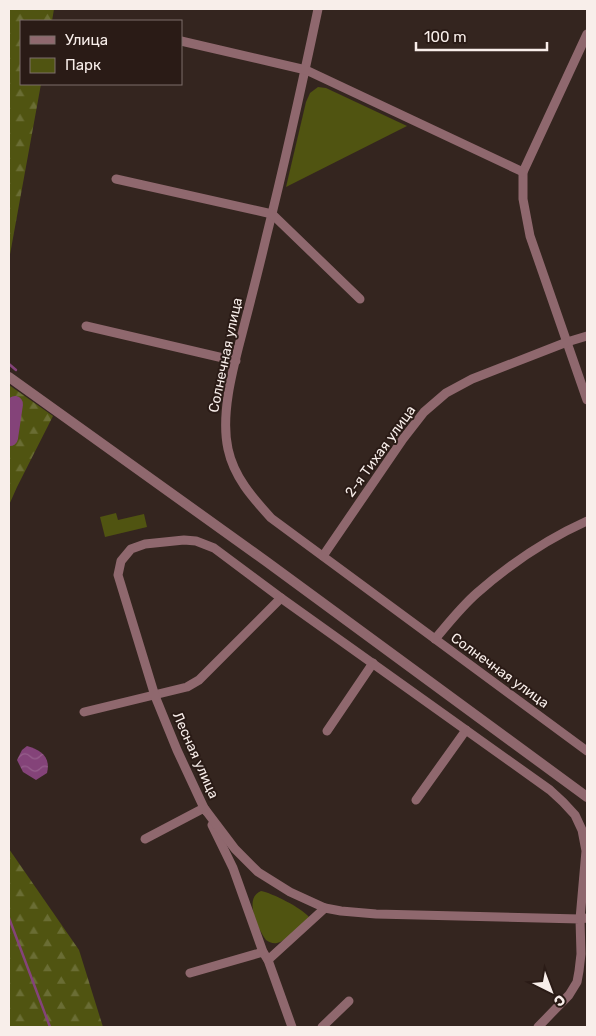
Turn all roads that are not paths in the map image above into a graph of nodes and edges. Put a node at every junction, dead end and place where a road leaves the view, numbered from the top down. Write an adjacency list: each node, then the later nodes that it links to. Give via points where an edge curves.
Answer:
1 (318, 9): 5 (street, Солнечная улица)
2 (587, 34): 4 (street)
3 (182, 41): 5 (street)
4 (583, 55): 6 (street)
5 (306, 70): 6 (street); 8 (street, Солнечная улица)
6 (523, 172): 12 (street, via 523,200 530,236)
7 (116, 179): 8 (street)
8 (272, 214): 9 (street); 13 (street, Солнечная улица)
9 (360, 298)
10 (86, 326): 13 (street)
11 (587, 336): 12 (street, 2-я Тихая улица)
12 (567, 342): 15 (street); 17 (street, 2-я Тихая улица, via 472,380 446,393 424,412)
13 (236, 361): 17 (street, Солнечная улица, via 225,420 228,448 236,474 250,496 271,518)
14 (9, 376): 26 (street)
15 (587, 400)
16 (587, 521): 19 (street, via 541,545 507,569 476,594)
17 (323, 556): 19 (street, Солнечная улица)
18 (281, 598): 20 (street); 21 (street, via 199,680); 21 (street, Лесная улица, via 214,548 196,541 145,544 130,549 121,561 118,575)
19 (435, 639): 25 (street, Солнечная улица)
20 (373, 663): 23 (street); 24 (street)
21 (155, 696): 22 (street); 28 (street, Лесная улица)
22 (84, 712)
23 (466, 730): 27 (street); 31 (street, via 550,790 575,815 586,851)
24 (327, 731)
25 (587, 751)
26 (587, 797)
27 (416, 800)
28 (204, 808): 29 (street); 30 (street, Лесная улица, via 235,849 258,872); 32 (street, via 233,868)
29 (145, 839)
30 (325, 908): 31 (street, Лесная улица, via 376,914); 32 (street)
31 (584, 919): 37 (street, via 577,982)
32 (265, 956): 33 (street); 35 (street)
33 (190, 973)
34 (350, 1001): 36 (street)
35 (292, 1027)
36 (322, 1027)
37 (538, 1027)

